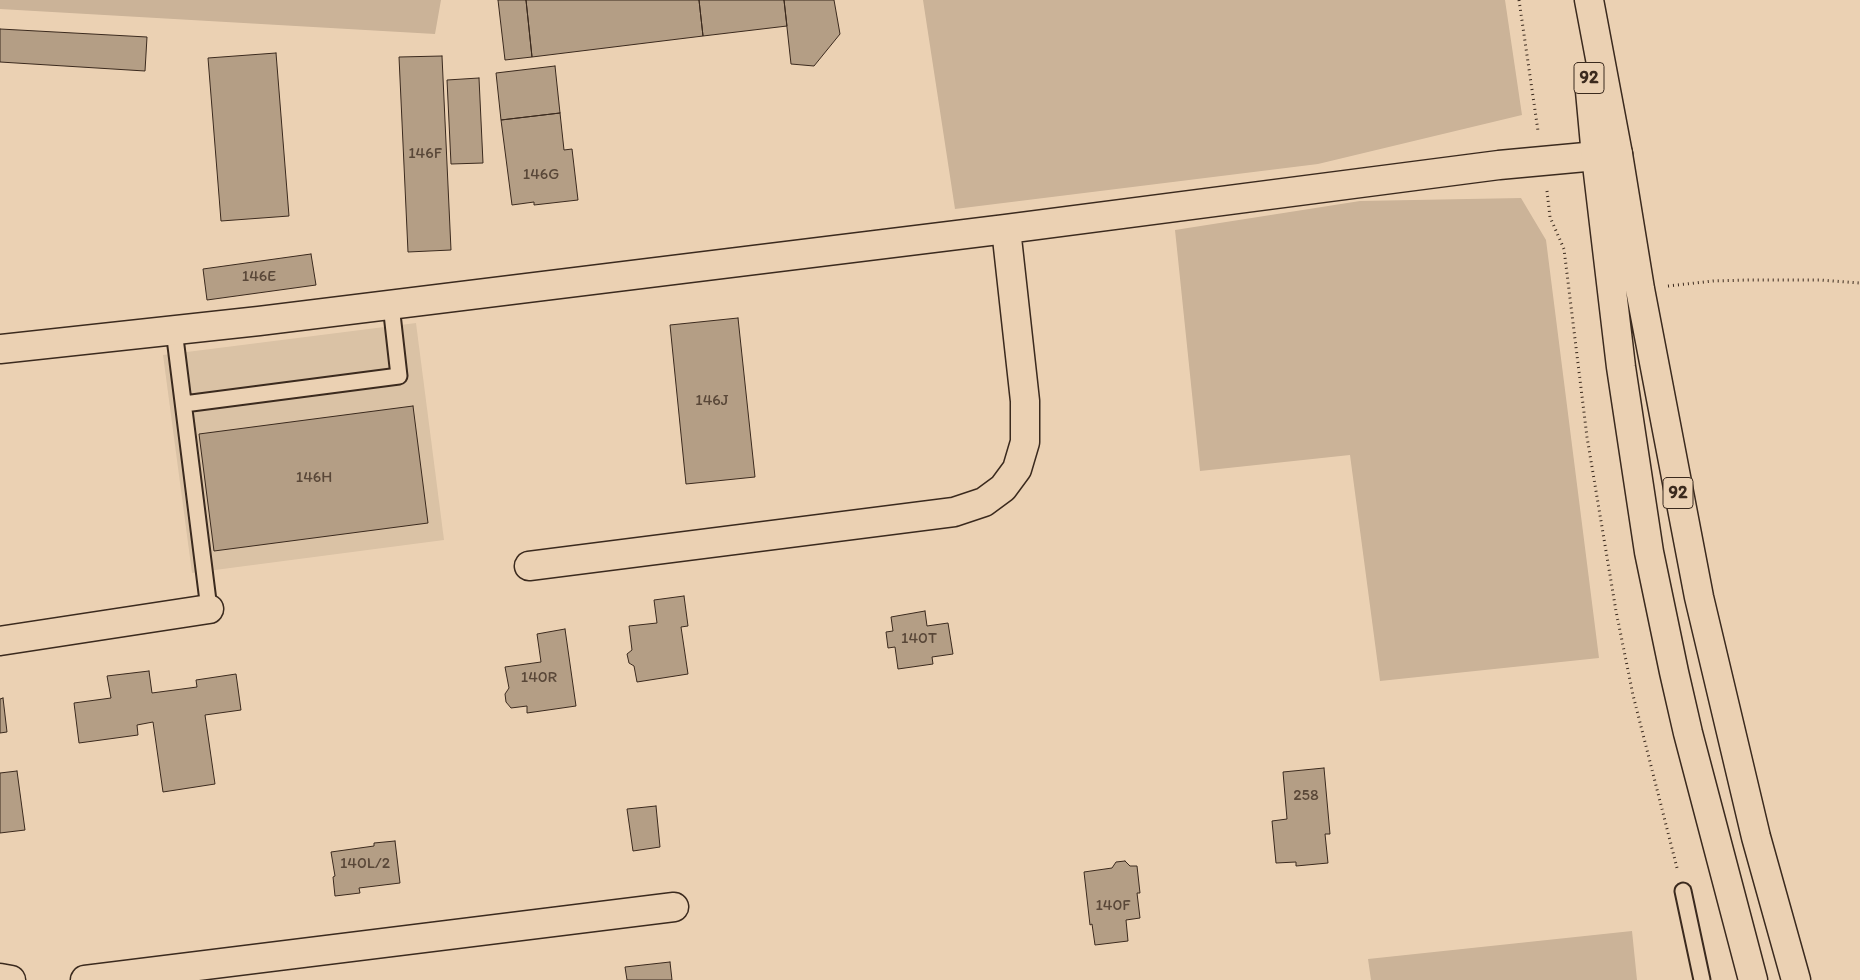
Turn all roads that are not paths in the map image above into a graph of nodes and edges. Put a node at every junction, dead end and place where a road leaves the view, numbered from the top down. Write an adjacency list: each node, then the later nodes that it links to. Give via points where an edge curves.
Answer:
1 (1582, 0): 3 (street, 92)
2 (1589, 0): 3 (street, 92)
3 (1607, 155): 4 (street); 18 (street, 92, via 1621,367 1649,552 1686,724); 19 (street, 92, via 1640,289 1699,598 1756,837)
4 (1006, 229): 5 (street); 9 (street, via 1025,401 1025,442 1017,469 1003,488 984,502 954,512)
5 (391, 304): 6 (street); 8 (lane, via 399,376)
6 (174, 330): 7 (street); 8 (lane)
7 (0, 349)
8 (184, 404): 10 (lane)
9 (529, 566)
10 (209, 609): 11 (street)
11 (0, 641)
12 (1683, 891): 17 (lane)
13 (674, 907): 16 (street)
14 (0, 978): 15 (street)
15 (10, 980)
16 (85, 980)
17 (1702, 980)
18 (1753, 980)
19 (1796, 980)

